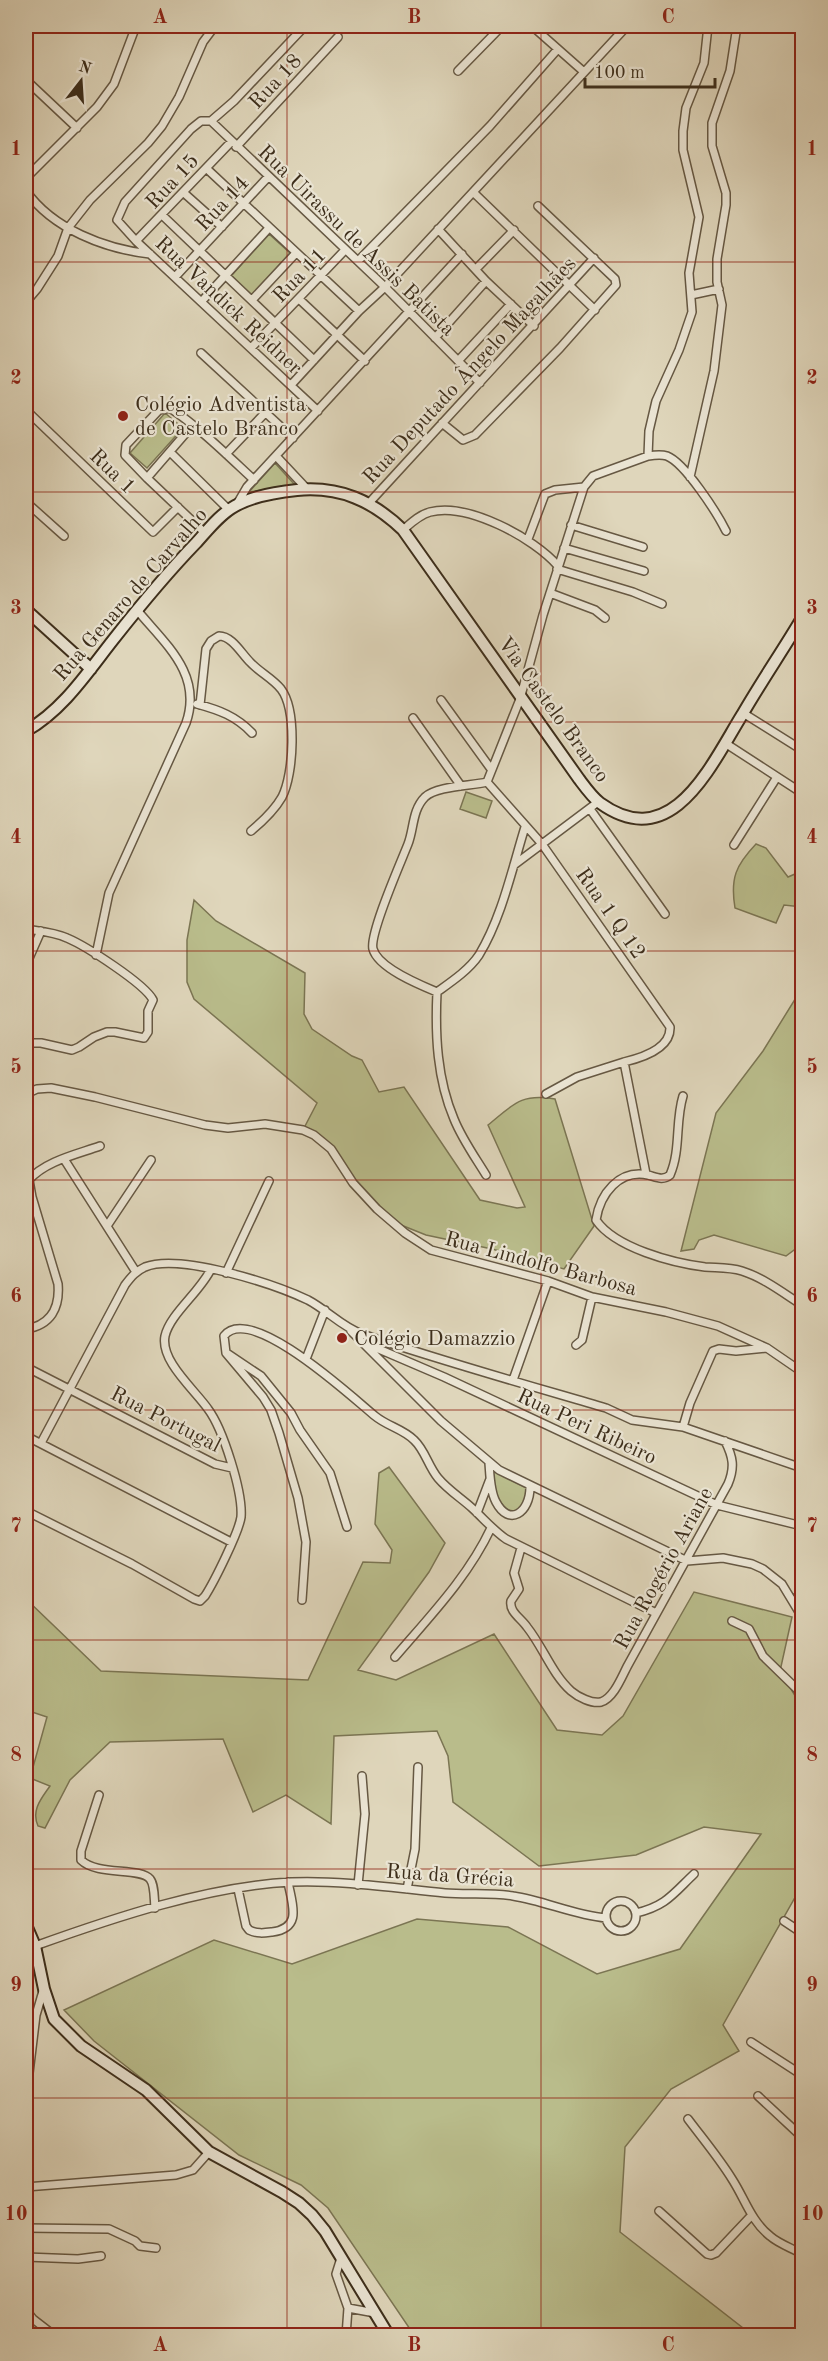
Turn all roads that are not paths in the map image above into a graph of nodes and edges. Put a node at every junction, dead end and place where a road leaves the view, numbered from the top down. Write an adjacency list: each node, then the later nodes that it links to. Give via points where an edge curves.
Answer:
1 (29, 26): 10 (street)
2 (136, 26): 17 (street, via 114,84)
3 (215, 26): 29 (street, via 203,42 162,126)
4 (305, 26): 16 (street)
5 (502, 26): 13 (street)
6 (532, 26): 12 (street)
7 (708, 26): 49 (street, via 704,63 686,108 683,131 683,150 699,217 689,273)
8 (737, 26): 48 (street, via 730,71 712,123 712,146 726,193 717,259)
9 (624, 27): 14 (street)
10 (26, 33)
11 (338, 37): 18 (street, Rua 18)
12 (557, 50): 14 (street); 40 (street, via 490,126)
13 (458, 72)
14 (584, 72): 23 (street)
15 (26, 80): 17 (street)
16 (211, 121): 18 (street, Rua Uirassu de Assis Batista); 33 (street, Rua Vandick Reidner, via 201,121 191,129 125,202 118,223)
17 (77, 128): 21 (street)
18 (233, 144): 19 (street, Rua 15); 20 (street, Rua Uirassu de Assis Batista)
19 (206, 168): 24 (street, Rua 15); 25 (street)
20 (268, 177): 25 (street, Rua 14); 34 (street, Rua Uirassu de Assis Batista)
21 (26, 178)
22 (26, 191): 29 (street)
23 (472, 192): 31 (street); 32 (street)
24 (184, 193): 27 (street, Rua 15); 28 (street)
25 (244, 203): 28 (street, Rua 14); 30 (street)
26 (538, 206): 39 (street)
27 (162, 215): 33 (street, Rua 15); 35 (street)
28 (222, 227): 35 (street, Rua 14)
29 (68, 228): 37 (street, via 115,247); 53 (street, via 58,256)
30 (269, 228): 36 (street); 43 (street)
31 (438, 229): 38 (street); 47 (street)
32 (514, 230): 41 (street); 46 (street)
33 (136, 241): 37 (street, Rua Vandick Reidner)
34 (345, 250): 40 (street, Rua Uirassu de Assis Batista); 42 (street, Rua 11)
35 (199, 251): 43 (street); 44 (street, Rua 14)
36 (296, 253): 42 (street); 51 (street)
37 (150, 254): 44 (street, Rua Vandick Reidner)
38 (462, 254): 41 (street); 57 (street)
39 (594, 258): 46 (street, Rua Deputado Ângelo Magalhães); 55 (street, via 617,283)
40 (358, 261): 47 (street, Rua Uirassu de Assis Batista)
41 (476, 269): 45 (street)
42 (321, 275): 50 (street, Rua 11); 56 (street)
43 (226, 276): 51 (street); 52 (street)
44 (175, 277): 52 (street, Rua Vandick Reidner)
45 (486, 280): 54 (street); 61 (street)
46 (570, 286): 55 (street); 59 (street, Rua Deputado Ângelo Magalhães)
47 (385, 287): 56 (street); 57 (street, Rua Uirassu de Assis Batista)
48 (719, 289): 49 (street); 79 (street, via 722,305 715,363)
49 (691, 295): 78 (street, via 690,322 656,401)
50 (299, 299): 58 (street, Rua 11); 60 (street)
51 (252, 300): 58 (street)
52 (202, 301): 62 (street, Rua Vandick Reidner)
53 (26, 302)
54 (511, 304): 59 (street); 66 (street)
55 (595, 310): 72 (street, via 475,435 466,440 459,438)
56 (359, 311): 60 (street)
57 (409, 311): 61 (street, Rua Uirassu de Assis Batista); 65 (street)
58 (276, 322): 62 (street, Rua 11); 64 (street)
59 (534, 326): 67 (street, Rua Deputado Ângelo Magalhães)
60 (337, 334): 64 (street); 65 (street)
61 (435, 338): 66 (street, Rua Uirassu de Assis Batista)
62 (251, 348): 68 (street, Rua Vandick Reidner)
63 (201, 353): 71 (street)
64 (314, 360): 68 (street)
65 (365, 361): 70 (street)
66 (458, 361): 67 (street, Rua Uirassu de Assis Batista)
67 (480, 383): 72 (street, Rua Deputado Ângelo Magalhães)
68 (291, 385): 70 (street, Rua Vandick Reidner)
69 (26, 410): 86 (street, Rua 1, via 153,532)
70 (318, 411): 74 (street)
71 (266, 412): 74 (street); 76 (street)
72 (442, 423): 85 (street, Rua Deputado Ângelo Magalhães)
73 (192, 426): 75 (street); 76 (street); 80 (street, via 170,408 159,410 125,448 125,455)
74 (293, 438): 77 (street)
75 (170, 452): 80 (street); 87 (street)
76 (226, 454): 81 (street)
77 (276, 456): 81 (street); 83 (street)
78 (648, 456): 79 (street, via 672,459); 82 (street, via 594,476)
79 (690, 477): 90 (street)
80 (147, 478): 86 (street)
81 (254, 480): 87 (street)
82 (584, 486): 88 (street); 93 (street, via 545,494)
83 (307, 489): 85 (main road, Via Castelo Branco, via 336,492); 87 (main road, Via Castelo Branco, via 268,494)
84 (26, 502): 92 (street)
85 (369, 503): 89 (main road, Via Castelo Branco)
86 (178, 507): 91 (street)
87 (233, 507): 91 (main road, Rua Genaro de Carvalho)
88 (571, 525): 94 (street); 95 (street)
89 (403, 530): 93 (street, via 431,512 459,512); 105 (main road, Via Castelo Branco)
90 (726, 531)
91 (205, 533): 101 (main road, Rua Genaro de Carvalho)
92 (64, 536)
93 (528, 539): 96 (street)
94 (643, 547)
95 (564, 548): 96 (street); 97 (street)
96 (557, 567): 98 (street); 99 (street)
97 (644, 571)
98 (550, 593): 102 (street, via 595,610); 105 (street)
99 (662, 604)
100 (26, 610): 104 (main road)
101 (137, 610): 104 (main road, Rua Genaro de Carvalho); 107 (street, via 177,656)
102 (605, 618)
103 (802, 618): 109 (main road, Via Castelo Branco)
104 (91, 669): 111 (main road, Rua Genaro de Carvalho, via 52,713)
105 (520, 699): 115 (street); 120 (main road, Via Castelo Branco)
106 (441, 700): 115 (street)
107 (191, 702): 108 (street); 129 (street, via 186,723 109,893)
108 (200, 705): 112 (street, via 235,717); 122 (street, via 206,649 214,638 224,636 282,690 287,702 289,778 270,814)
109 (743, 713): 113 (main road, Via Castelo Branco); 114 (street)
110 (414, 718): 118 (street)
111 (26, 731)
112 (252, 733)
113 (725, 743): 116 (street); 120 (main road, Via Castelo Branco, via 692,792 667,814 637,818)
114 (802, 750)
115 (491, 769): 117 (street)
116 (777, 777): 119 (street); 124 (street)
117 (487, 782): 118 (street); 121 (street, Rua 1 Q 12)
118 (461, 786): 131 (street, via 427,795 420,803 372,945 375,954 395,971)
119 (802, 793)
120 (594, 806): 123 (street); 126 (street)
121 (525, 827): 123 (street, Rua 1 Q 12); 125 (street)
122 (251, 831)
123 (542, 844): 125 (street); 133 (street, Rua 1 Q 12, via 666,1019 671,1032 665,1043 643,1057)
124 (734, 845)
125 (514, 865): 131 (street, via 478,956)
126 (665, 914)
127 (26, 928): 128 (street)
128 (41, 931): 129 (street, via 68,938); 130 (street)
129 (96, 955): 132 (street, via 135,980 153,998 144,1038 107,1032 72,1050)
130 (26, 965)
131 (436, 992): 141 (street, via 437,1050 443,1085 454,1120)
132 (26, 1043)
133 (624, 1062): 135 (street, via 578,1077); 140 (street)
134 (26, 1094): 147 (street, Rua Lindolfo Barbosa, via 51,1088 217,1128 265,1124 303,1130 325,1142 363,1196 420,1243 442,1254)
135 (546, 1094)
136 (683, 1096): 140 (street, via 678,1145 670,1175 663,1179)
137 (100, 1146): 138 (street)
138 (64, 1159): 143 (street); 151 (street, via 28,1180 59,1296 49,1319)
139 (151, 1160): 143 (street)
140 (646, 1174): 149 (street, via 613,1183 597,1209 600,1226 659,1257 740,1270)
141 (486, 1175)
142 (269, 1181): 146 (street)
143 (107, 1226): 145 (street)
144 (211, 1269): 145 (street, via 171,1263); 146 (street); 167 (street, via 201,1287 170,1322 165,1344 172,1364 216,1421)
145 (136, 1272): 161 (street, via 125,1285)
146 (226, 1273): 150 (street, via 291,1293)
147 (548, 1281): 148 (street, Rua Lindolfo Barbosa); 160 (street)
148 (592, 1297): 154 (street, via 582,1340); 155 (street, Rua Lindolfo Barbosa, via 701,1320)
149 (802, 1305)
150 (325, 1310): 152 (street); 157 (street)
151 (26, 1329)
152 (350, 1329): 153 (street); 160 (street)
153 (362, 1342): 166 (street); 171 (street, Rua Peri Ribeiro)
154 (576, 1345)
155 (767, 1348): 159 (street, Rua Lindolfo Barbosa); 162 (street, via 713,1351)
156 (226, 1353): 157 (street, via 226,1333 242,1327); 175 (street, via 261,1376 291,1413 330,1473); 181 (street, via 263,1397 279,1433 306,1542)
157 (306, 1359): 173 (street, via 377,1417 417,1442 438,1478)
158 (26, 1367): 161 (street, Rua Portugal)
159 (802, 1372)
160 (513, 1380): 162 (street, via 606,1408 632,1420)
161 (69, 1389): 165 (street); 167 (street, Rua Portugal, via 215,1464)
162 (682, 1428): 164 (street)
163 (26, 1436): 165 (street)
164 (725, 1441): 168 (street); 171 (street, Rua Rogério Ariane, via 733,1467)
165 (41, 1443): 177 (street)
166 (489, 1463): 169 (street); 170 (street)
167 (232, 1468): 177 (street, via 241,1516)
168 (802, 1468)
169 (490, 1478): 170 (street, via 496,1502 511,1514 520,1513 529,1503); 173 (street)
170 (530, 1487): 179 (street)
171 (717, 1505): 174 (street, Rua Peri Ribeiro); 179 (street, Rua Rogério Ariane)
172 (26, 1511): 177 (street, via 200,1601)
173 (477, 1513): 176 (street)
174 (802, 1526)
175 (346, 1527)
176 (491, 1528): 178 (street); 186 (street, via 460,1579)
177 (231, 1542)
178 (521, 1548): 183 (street); 183 (street, Rua Rogério Ariane, via 514,1573 519,1589 510,1607 528,1627 568,1689 578,1696 598,1702 611,1695)
179 (687, 1561): 182 (street, via 723,1557 752,1564 773,1576); 183 (street, Rua Rogério Ariane)
180 (802, 1588): 182 (street)
181 (302, 1600)
182 (795, 1602): 184 (street)
183 (656, 1613)
184 (802, 1617)
185 (732, 1621): 187 (street, via 749,1629 763,1656)
186 (395, 1657)
187 (802, 1694)
188 (417, 1767): 195 (street, via 415,1849)
189 (363, 1776): 193 (street, via 365,1814)
190 (99, 1795): 196 (street, via 81,1860 104,1870 145,1876 152,1882)
191 (694, 1874): 197 (street, via 667,1901)
192 (288, 1882): 193 (street, Rua da Grécia); 194 (street, Rua da Grécia); 194 (street, via 293,1918 289,1926 276,1931 249,1930)
193 (358, 1885): 195 (street, Rua da Grécia)
194 (238, 1889): 196 (street, Rua da Grécia)
195 (407, 1889): 198 (street, Rua da Grécia, via 512,1895 584,1916)
196 (155, 1908): 202 (street, Rua da Grécia)
197 (636, 1913): 198 (street, via 627,1902 616,1902 608,1908); 198 (street, via 632,1926 624,1931 615,1930)
198 (606, 1918)
199 (784, 1921): 201 (street)
200 (26, 1925): 202 (main road)
201 (802, 1933)
202 (30, 1944): 203 (main road)
203 (44, 1989): 207 (street, via 36,2015); 210 (main road, via 54,2019 68,2035 146,2090)
204 (751, 2042): 205 (street)
205 (802, 2075)
206 (758, 2096): 209 (street)
207 (26, 2098)
208 (688, 2120): 213 (street, via 730,2175)
209 (802, 2137)
210 (209, 2152): 211 (street, via 199,2166 176,2175); 219 (main road, via 299,2203 325,2231)
211 (26, 2187)
212 (659, 2211): 213 (street, via 711,2255)
213 (751, 2216): 216 (street, via 771,2237)
214 (26, 2228): 215 (street, via 109,2229 140,2246)
215 (156, 2248)
216 (802, 2254)
217 (101, 2256): 218 (street)
218 (26, 2258)
219 (340, 2258): 220 (street, via 336,2274); 222 (main road)
220 (348, 2308): 222 (street); 224 (street)
221 (26, 2310): 223 (street)
222 (375, 2313): 225 (main road)
223 (54, 2336)
224 (346, 2336)
225 (389, 2336)

